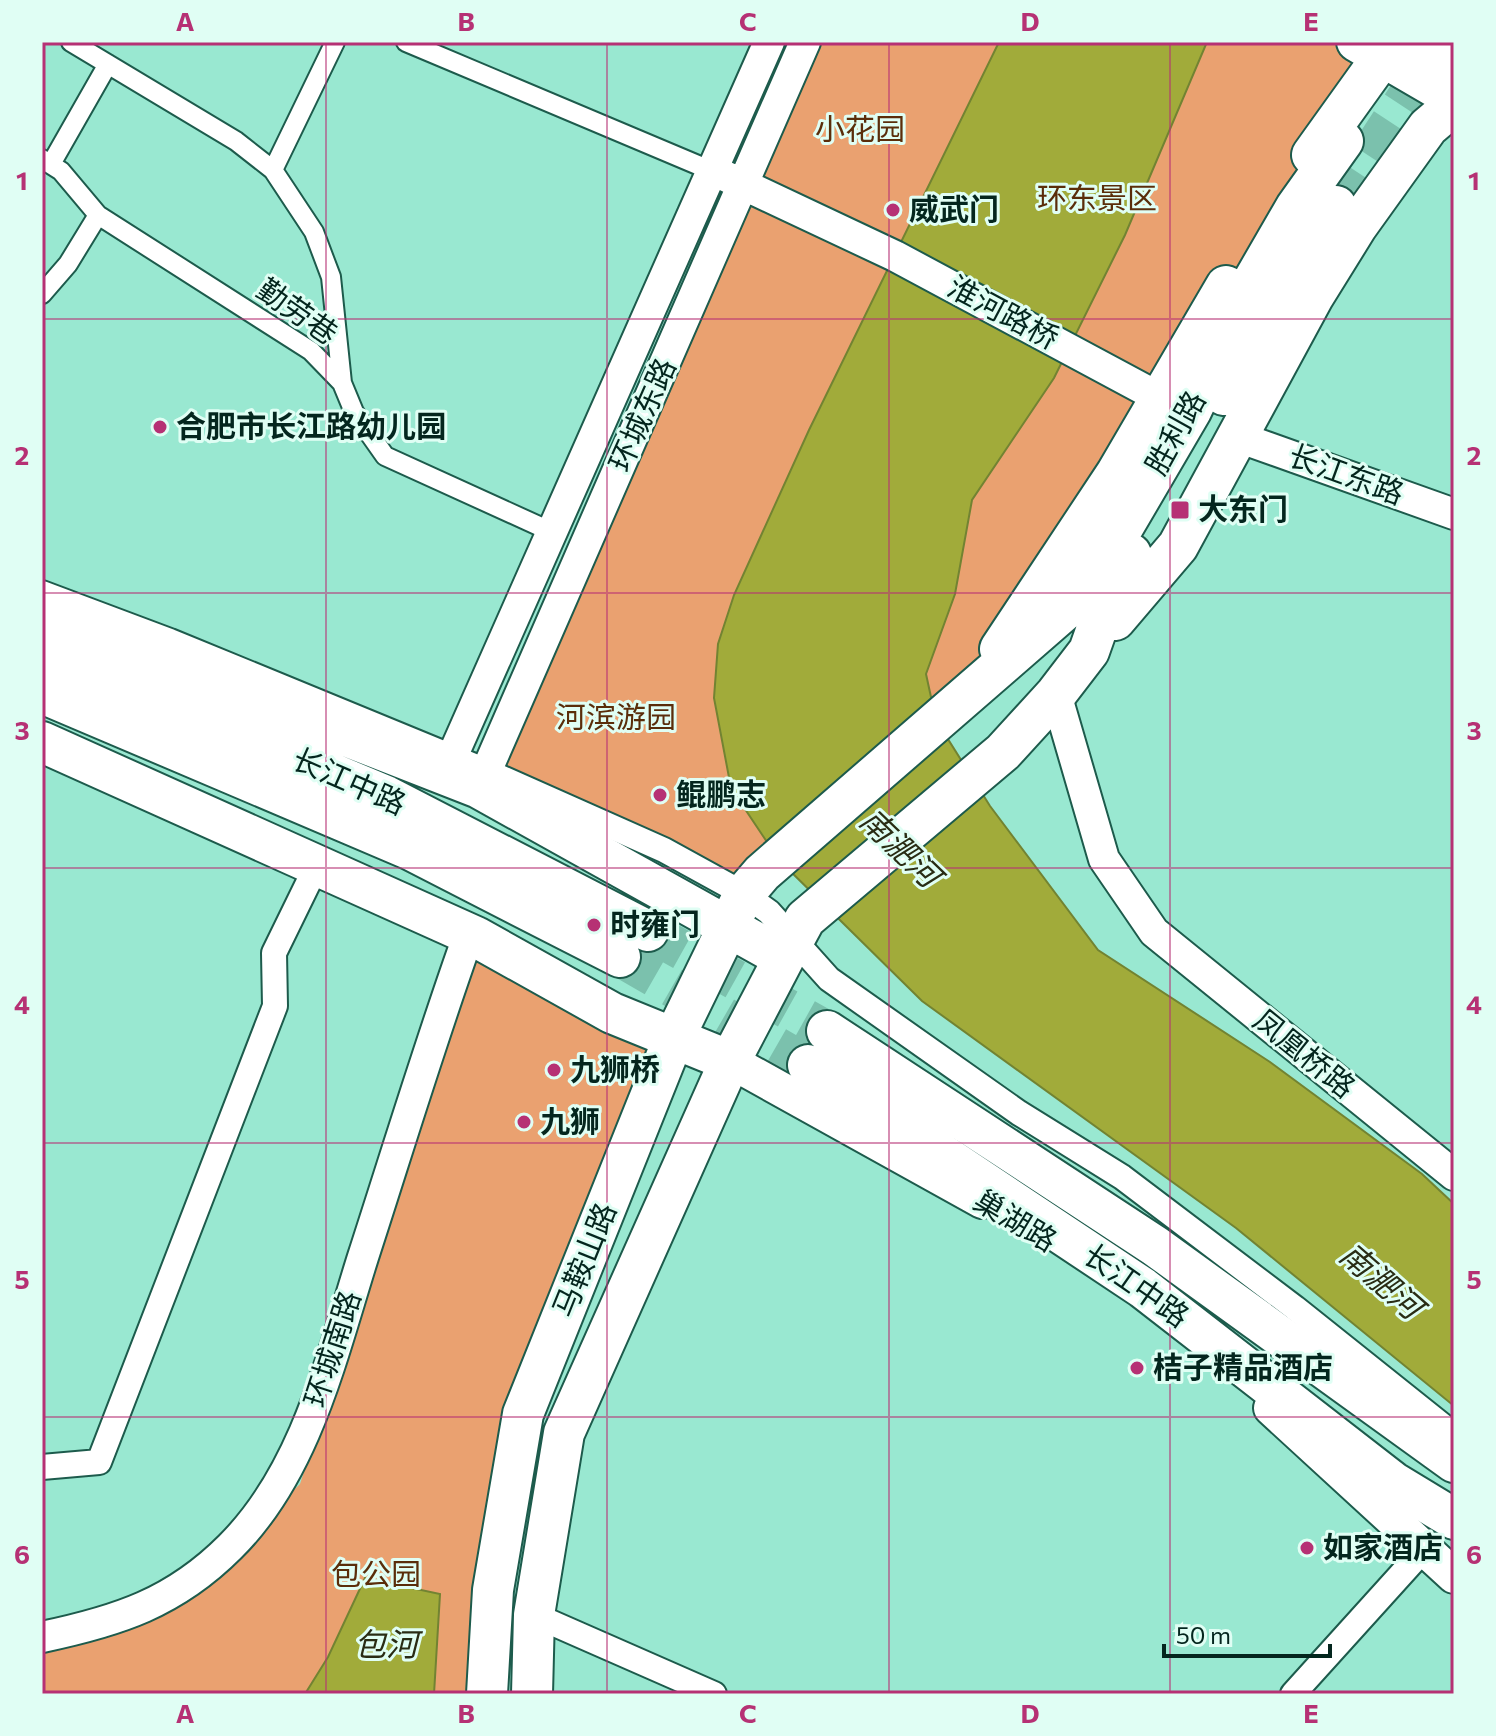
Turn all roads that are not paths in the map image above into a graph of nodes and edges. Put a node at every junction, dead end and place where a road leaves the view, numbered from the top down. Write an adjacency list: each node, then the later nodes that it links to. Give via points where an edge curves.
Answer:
1 (71, 42): 7 (street)
2 (335, 42): 13 (street)
3 (406, 42): 14 (street)
4 (769, 42): 14 (street, 环城东路)
5 (805, 42): 15 (street, 环城东路)
6 (1387, 46): 8 (main road); 9 (main road); 20 (highway, via 1289,188)
7 (108, 64): 12 (street); 13 (street, via 236,141)
8 (1454, 66)
9 (1454, 99)
10 (1454, 105): 21 (highway, via 1428,127 1357,226)
11 (1343, 141): 30 (highway, 胜利路, via 1252,283 1191,411 1105,558 1066,609)
12 (46, 162): 17 (street, 勤劳巷, via 61,171)
13 (273, 170): 19 (street, via 314,232 331,277)
14 (712, 171): 15 (street, 淮河路桥); 23 (street, 环城东路)
15 (743, 185): 20 (street, 淮河路桥, via 895,256); 32 (street, 环城东路)
16 (1336, 206): 26 (highway, 胜利路, via 1159,502 1107,600)
17 (98, 215): 18 (street); 19 (street, 勤劳巷, via 311,351)
18 (42, 294)
19 (342, 383): 23 (street, 勤劳巷, via 354,412 385,456)
20 (1160, 398): 30 (highway)
21 (1238, 437): 22 (street, 长江东路); 26 (highway, via 1178,546)
22 (1454, 514)
23 (552, 532): 32 (street, 环城东路)
24 (42, 593): 32 (street, via 170,641)
25 (42, 617): 32 (highway)
26 (1089, 651): 29 (highway, 胜利路)
27 (42, 652): 28 (highway, 长江中路, via 386,796 634,944)
28 (42, 693)
29 (1056, 694): 36 (highway, 胜利路, via 1003,752); 41 (street, 凤凰桥路, via 1104,859 1154,932)
30 (970, 696): 34 (highway, 马鞍山路, via 779,860)
31 (42, 742): 33 (highway)
32 (465, 772): 34 (highway)
33 (317, 865): 35 (highway); 46 (street, via 274,953 275,1006 99,1462)
34 (735, 910): 36 (highway); 38 (highway, 马鞍山路)
35 (469, 934): 38 (highway, via 612,1013); 52 (street, 环城南路, via 310,1418 267,1500 232,1546 171,1593 132,1614)
36 (794, 939): 39 (highway, 马鞍山路); 43 (street, via 829,979 1019,1113 1122,1177)
37 (827, 1031): 45 (highway, 长江中路, via 1155,1246)
38 (673, 1040): 39 (highway); 53 (highway, 马鞍山路, via 523,1414 493,1590)
39 (730, 1061): 44 (main road, 巢湖路, via 1062,1248 1202,1349); 51 (highway, 马鞍山路, via 564,1433)
40 (808, 1065): 42 (highway, 长江中路, via 1143,1288)
41 (1454, 1175)
42 (1256, 1375): 47 (street); 48 (highway, 长江中路, via 1393,1482)
43 (1454, 1435)
44 (1324, 1456): 47 (street); 49 (main road, 巢湖路)
45 (1454, 1462)
46 (42, 1467)
47 (1357, 1471): 49 (street)
48 (1454, 1519)
49 (1440, 1542): 50 (main road, 巢湖路); 56 (street)
50 (1454, 1576)
51 (534, 1615): 54 (highway, 马鞍山路); 55 (street)
52 (42, 1637)
53 (487, 1694)
54 (532, 1694)
55 (714, 1694)
56 (1293, 1694)

